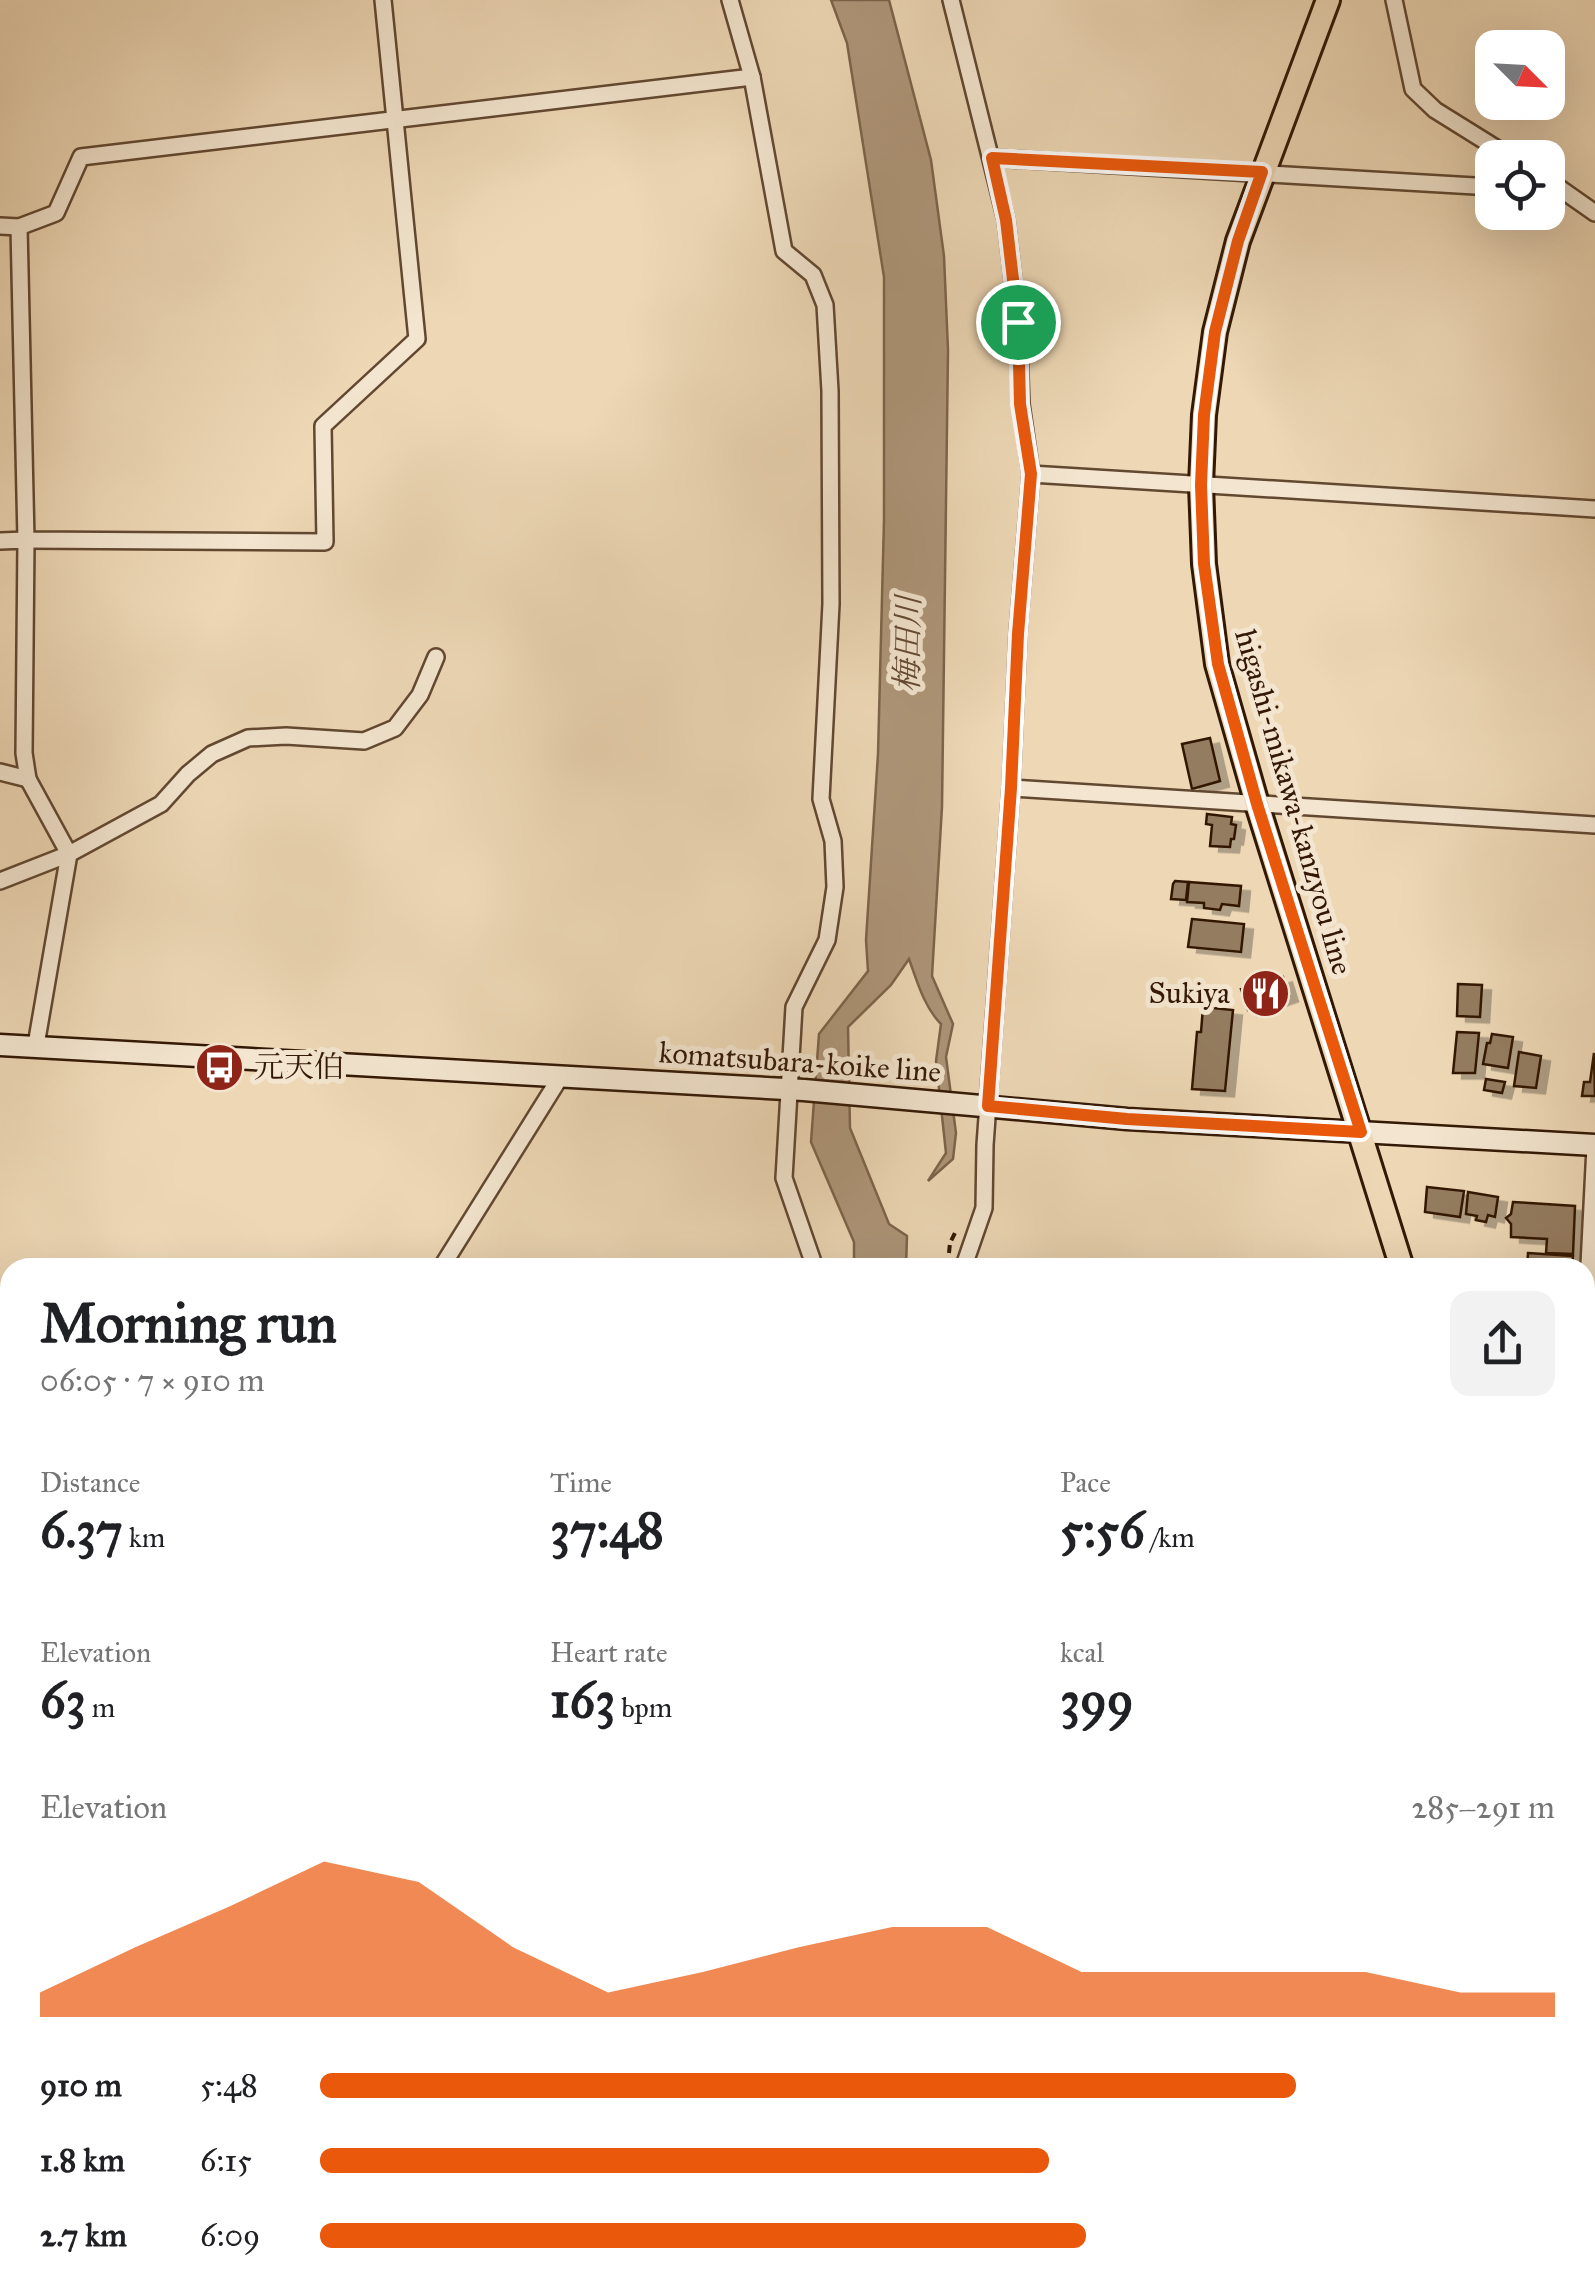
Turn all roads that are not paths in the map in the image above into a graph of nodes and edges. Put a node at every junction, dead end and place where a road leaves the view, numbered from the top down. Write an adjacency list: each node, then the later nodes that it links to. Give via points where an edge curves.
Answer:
1 (383, 0): 7 (street)
2 (730, 0): 6 (street)
3 (951, 0): 9 (street)
4 (1328, 0): 10 (main road, higashi-mikawa-kanzyou line)
5 (1394, 0): 8 (street, via 1413,89)
6 (752, 77): 7 (street); 32 (street, via 784,251 813,275 824,305 830,391 831,604 821,799 833,841 835,887 827,940 794,1007)
7 (396, 118): 15 (street, via 81,157 56,213); 19 (street, via 417,339 323,426 325,542)
8 (1483, 140)
9 (992, 158): 10 (street); 16 (street, via 1006,220)
10 (1262, 172): 11 (street); 17 (main road, higashi-mikawa-kanzyou line, via 1215,332)
11 (1475, 186)
12 (1565, 194): 13 (street)
13 (1595, 213)
14 (0, 226): 15 (street)
15 (19, 227): 19 (street)
16 (1031, 474): 17 (street); 24 (street)
17 (1201, 485): 18 (street); 25 (main road, higashi-mikawa-kanzyou line, via 1218,664)
18 (1595, 509)
19 (26, 540): 20 (street); 23 (street)
20 (0, 541)
21 (436, 657): 27 (street, via 420,695 395,728 364,741 248,738 212,754 162,804)
22 (0, 772): 23 (street)
23 (28, 779): 27 (street)
24 (1011, 788): 25 (street); 33 (street)
25 (1257, 804): 26 (street); 34 (main road, higashi-mikawa-kanzyou line)
26 (1595, 825)
27 (69, 854): 28 (street); 30 (street)
28 (0, 881)
29 (0, 1045): 30 (main road, komatsubara-koike line)
30 (36, 1045): 31 (main road, komatsubara-koike line)
31 (561, 1076): 32 (main road, komatsubara-koike line); 36 (street)
32 (796, 1090): 33 (main road, komatsubara-koike line); 37 (street, via 784,1178)
33 (980, 1105): 34 (main road, komatsubara-koike line); 38 (street, via 984,1208)
34 (1361, 1132): 35 (main road, komatsubara-koike line); 39 (main road, higashi-mikawa-kanzyou line)
35 (1595, 1146): 40 (street)
36 (447, 1258)
37 (812, 1258)
38 (967, 1258)
39 (1399, 1258)
40 (1592, 1258)

